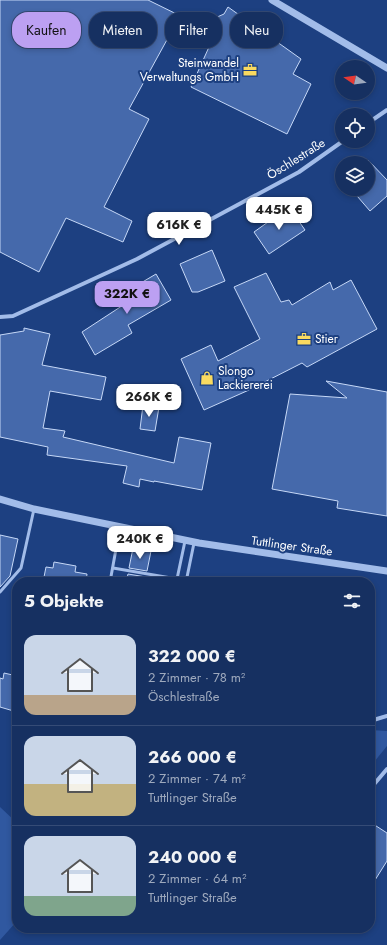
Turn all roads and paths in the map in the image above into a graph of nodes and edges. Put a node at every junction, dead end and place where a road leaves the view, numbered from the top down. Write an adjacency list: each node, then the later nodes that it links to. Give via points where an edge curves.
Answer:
1 (272, 0): 2 (street)
2 (387, 68)
3 (387, 110): 4 (street)
4 (375, 119)
5 (335, 147): 6 (street, Öschlestraße, via 299,172 137,259 13,316)
6 (0, 317)
7 (0, 499): 8 (street, Tuttlinger Straße)
8 (34, 510): 9 (street, Tuttlinger Straße); 14 (lane, via 21,568)
9 (120, 527): 10 (street, Tuttlinger Straße); 12 (lane)
10 (185, 539): 11 (street, Tuttlinger Straße); 17 (lane)
11 (194, 541): 13 (street, Tuttlinger Straße); 18 (lane)
12 (113, 568): 15 (lane); 16 (lane)
13 (387, 571)
14 (13, 577)
15 (111, 577)
16 (165, 577)
17 (177, 577)
18 (187, 577)
19 (12, 578): 20 (lane)
20 (0, 592)
21 (387, 716): 22 (street)
22 (375, 720)
23 (387, 769): 24 (street)
24 (375, 784)

